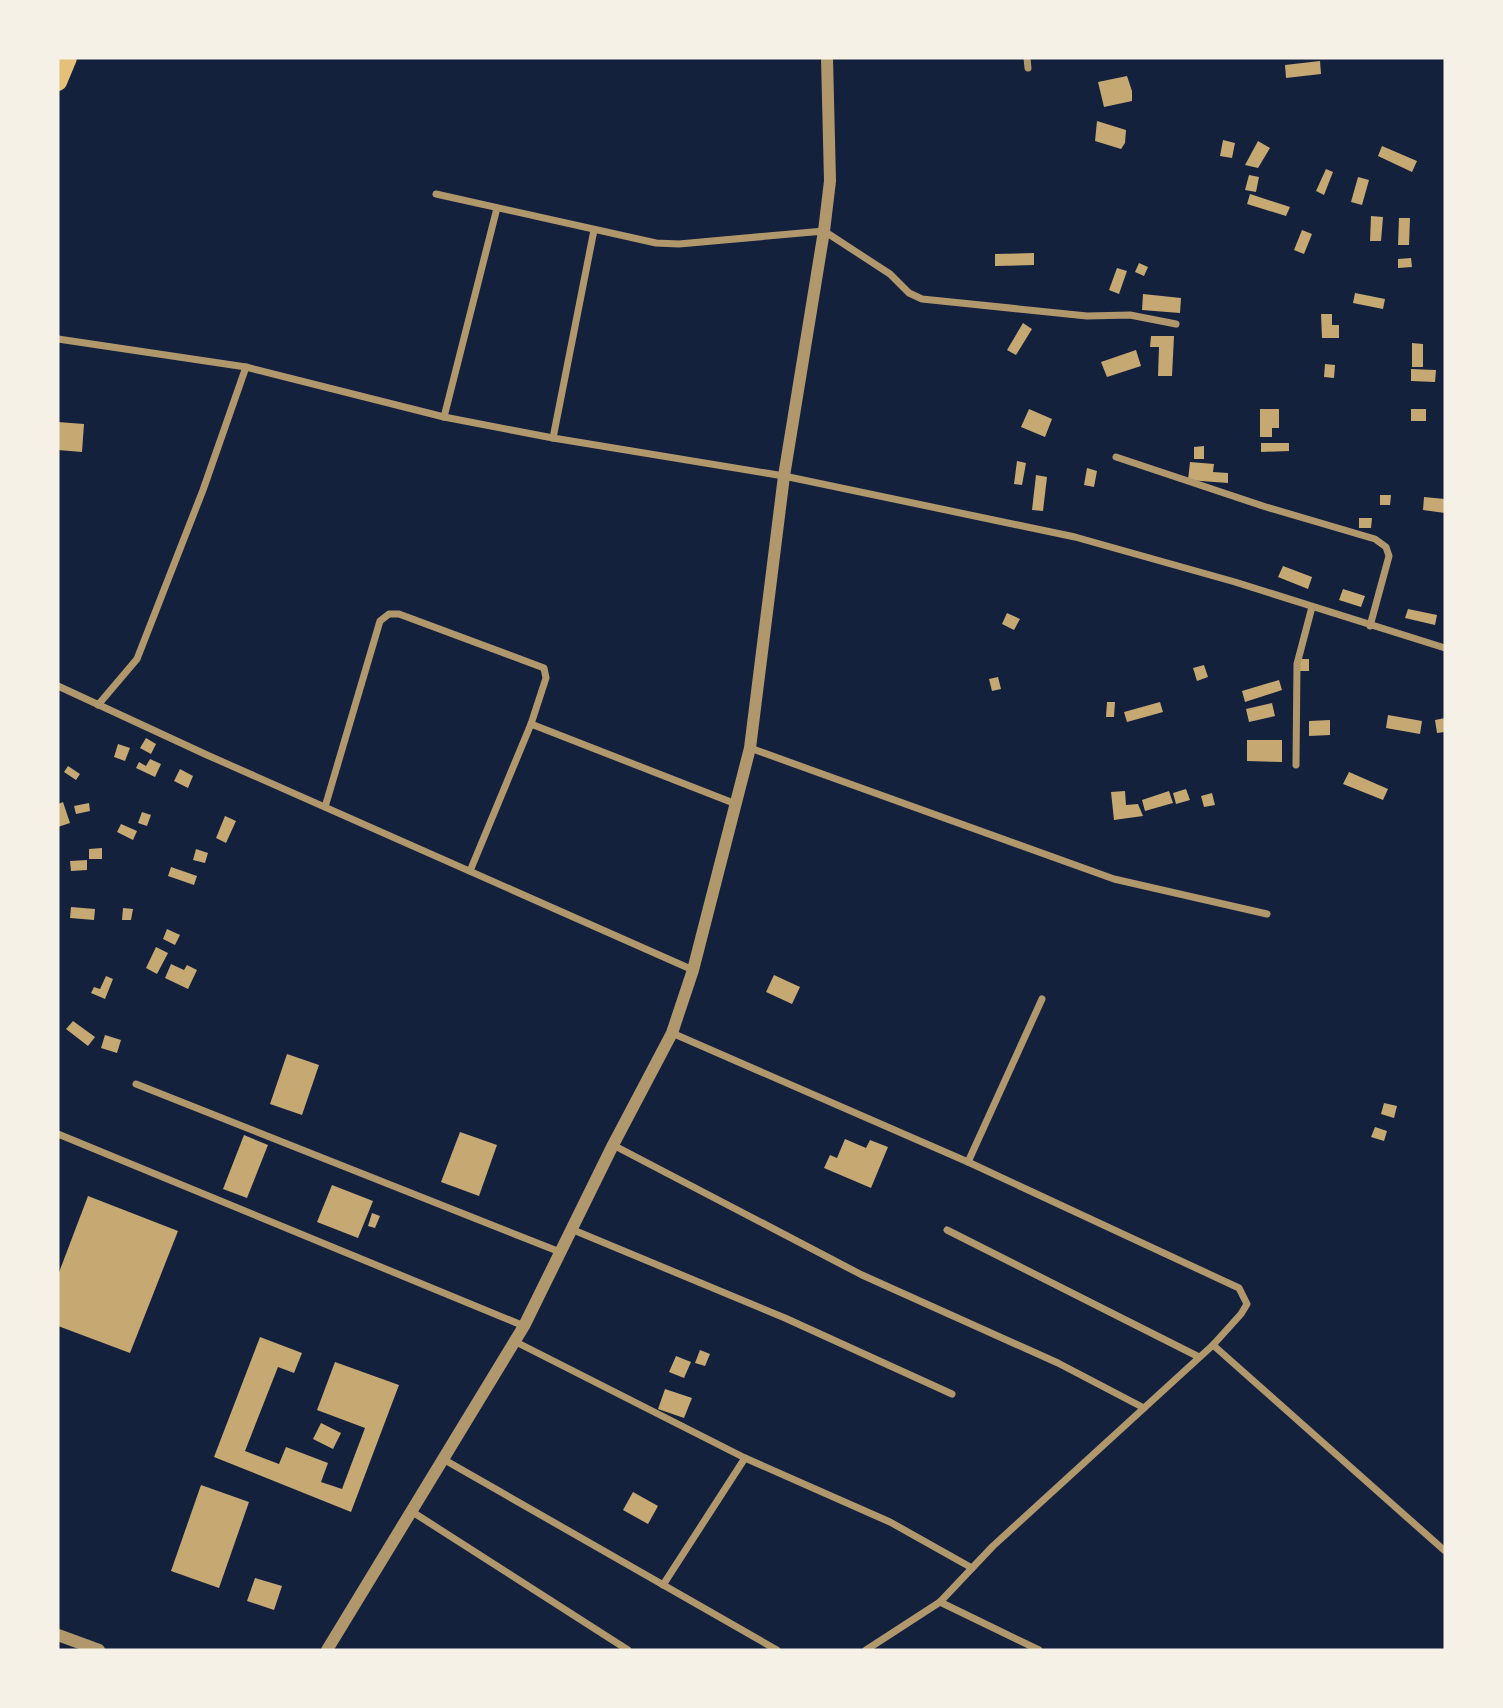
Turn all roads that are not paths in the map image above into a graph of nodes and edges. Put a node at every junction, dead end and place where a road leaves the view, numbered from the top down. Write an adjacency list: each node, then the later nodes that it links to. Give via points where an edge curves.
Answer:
1 (68, 58): 5 (main road)
2 (827, 58): 9 (street, via 830,181)
3 (1027, 58): 4 (street)
4 (1028, 68)
5 (58, 82)
6 (436, 194): 7 (street)
7 (497, 208): 8 (street); 13 (street)
8 (594, 229): 9 (street, via 679,244); 14 (street)
9 (824, 231): 10 (street, via 922,299 1078,315 1130,315); 16 (street)
10 (1177, 324)
11 (58, 339): 12 (street)
12 (246, 367): 13 (street); 21 (street, via 137,659)
13 (444, 417): 14 (street)
14 (553, 438): 16 (street)
15 (1116, 457): 18 (street, via 1375,539 1389,556)
16 (784, 476): 17 (street, via 1075,537); 23 (street)
17 (1312, 607): 18 (street); 24 (street, via 1297,664)
18 (1370, 626): 19 (street)
19 (1445, 648)
20 (58, 686): 21 (street)
21 (99, 705): 26 (street)
22 (531, 724): 25 (street); 26 (street, via 546,678 544,668 400,614 389,614 380,621); 27 (street)
23 (750, 748): 25 (street); 28 (street, via 1114,879)
24 (1296, 765)
25 (736, 804): 29 (street)
26 (325, 807): 27 (street)
27 (470, 871): 29 (street)
28 (1267, 914)
29 (693, 970): 31 (street)
30 (1042, 999): 35 (street)
31 (672, 1033): 34 (street); 35 (street)
32 (136, 1084): 38 (street)
33 (58, 1134): 39 (street)
34 (613, 1145): 36 (street); 44 (street, via 862,1275 1058,1363)
35 (968, 1162): 41 (street, via 1239,1288 1247,1304)
36 (571, 1229): 38 (street); 43 (street)
37 (947, 1230): 42 (street)
38 (560, 1252): 39 (street)
39 (524, 1326): 40 (street)
40 (514, 1342): 45 (street); 46 (street)
41 (1213, 1345): 42 (street); 48 (street)
42 (1199, 1357): 44 (street)
43 (952, 1394)
44 (1144, 1408): 49 (street)
45 (745, 1458): 49 (street, via 890,1522); 50 (street)
46 (443, 1459): 47 (street); 50 (street)
47 (411, 1511): 54 (street); 55 (street)
48 (1445, 1551)
49 (972, 1568): 51 (street)
50 (663, 1585): 56 (street)
51 (940, 1602): 57 (street); 58 (street)
52 (58, 1634): 53 (street)
53 (99, 1650)
54 (327, 1650)
55 (628, 1650)
56 (777, 1650)
57 (866, 1650)
58 (1039, 1650)

